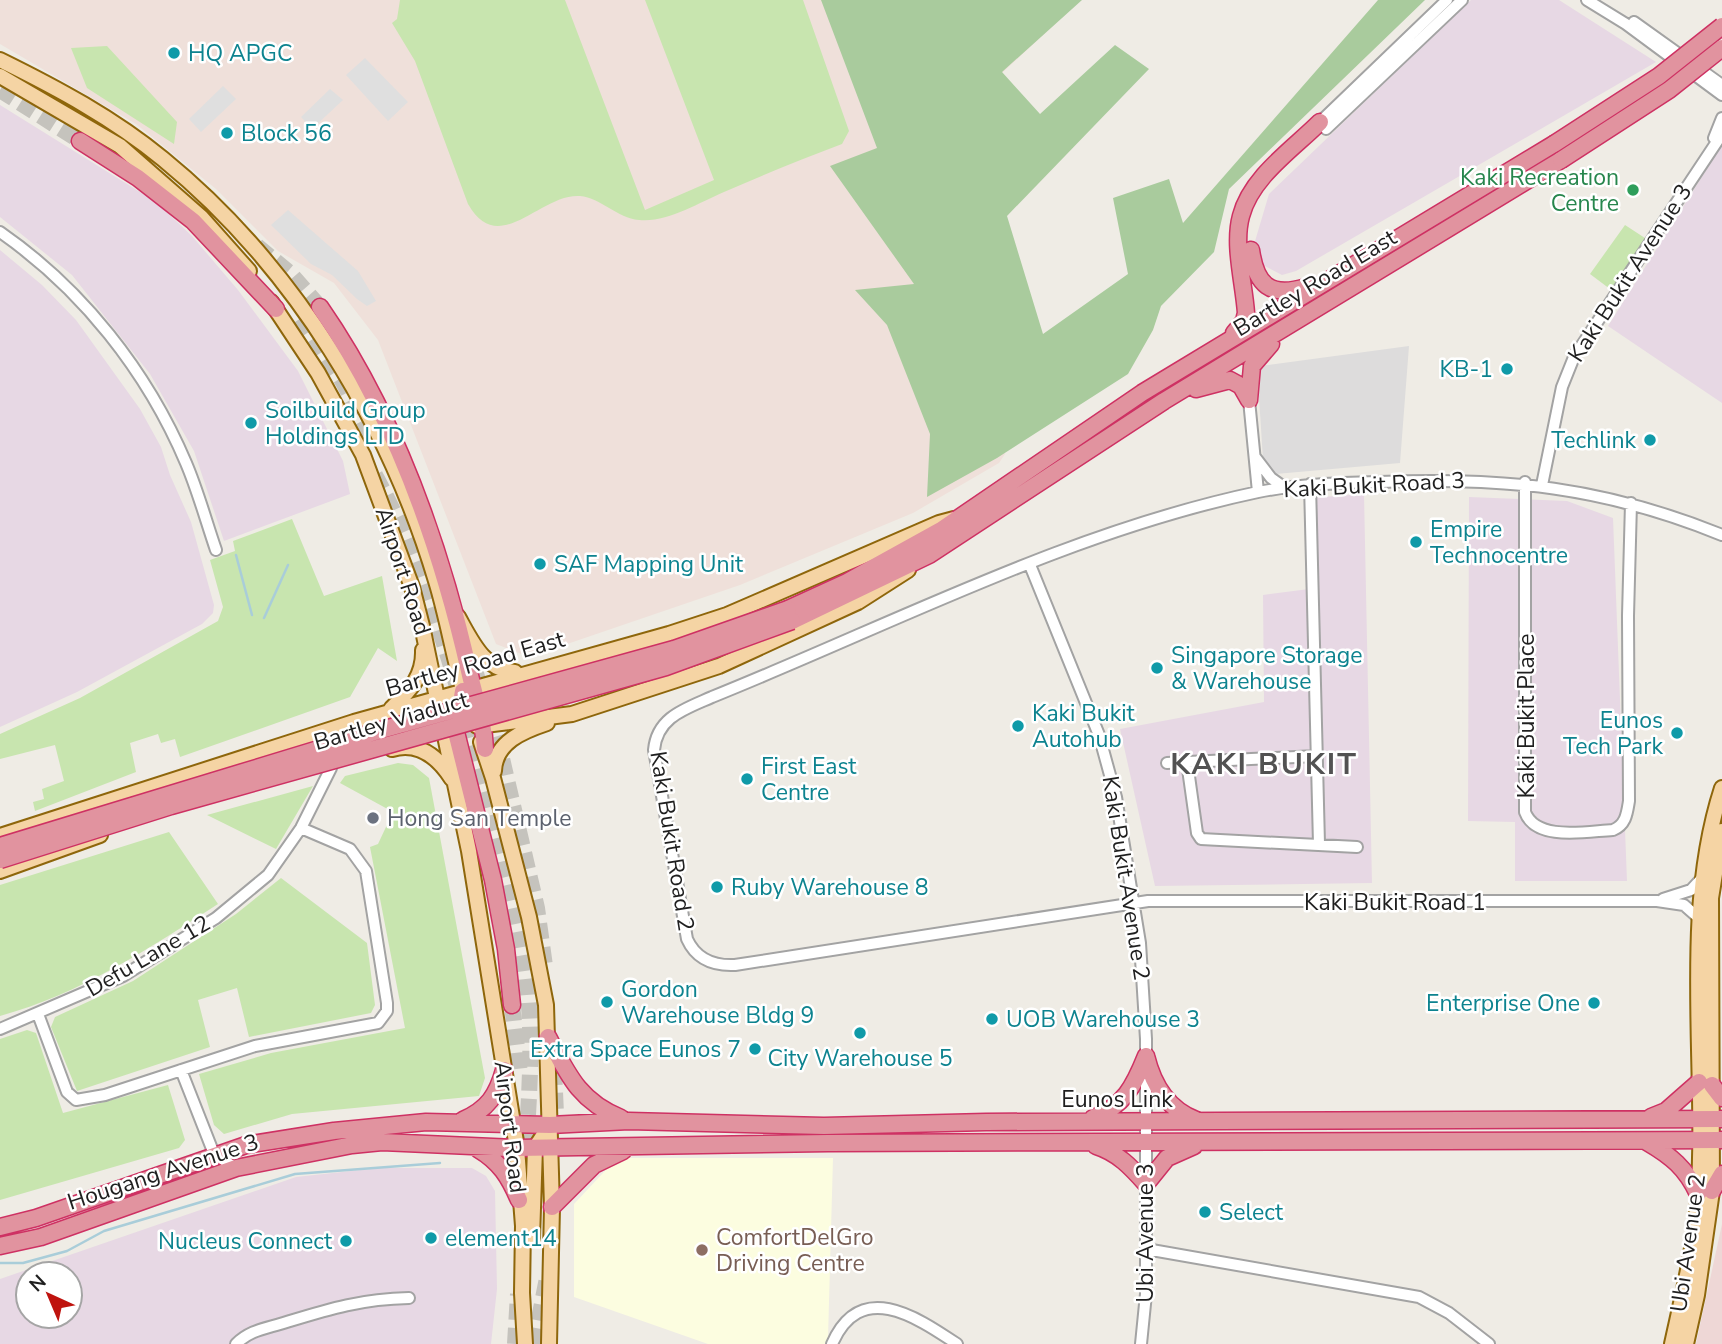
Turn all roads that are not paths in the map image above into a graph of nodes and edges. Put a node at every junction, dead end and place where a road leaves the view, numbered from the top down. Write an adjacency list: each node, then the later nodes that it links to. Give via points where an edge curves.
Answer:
1 (1447, 0): 14 (street)
2 (1462, 0): 14 (street)
3 (1587, 0): 12 (street)
4 (1600, 0): 8 (street)
5 (1722, 26): 19 (highway, Bartley Road East, bridge, via 1659,76 1554,144)
6 (1722, 48): 22 (highway, Bartley Road East, bridge, via 1669,90 1561,160)
7 (0, 60): 24 (main road, Airport Road, via 69,94 162,158 200,191 264,257)
8 (1709, 75): 10 (street); 11 (street)
9 (0, 76): 21 (main road, Airport Road, via 101,133 138,160 221,236)
10 (1722, 76)
11 (1722, 85)
12 (1722, 95)
13 (1722, 118): 17 (street, Kaki Bukit Avenue 3)
14 (1323, 126): 19 (highway, via 1270,183 1253,213 1249,235 1253,268 1266,286 1288,293); 23 (highway, via 1263,177 1240,217 1244,321)
15 (1722, 134): 17 (street, Kaki Bukit Avenue 3)
16 (80, 141): 21 (highway, via 193,221)
17 (1710, 148): 31 (street, Kaki Bukit Avenue 3, via 1570,364)
18 (0, 232): 37 (street, via 74,293 146,386 186,463)
19 (1330, 279): 23 (highway, Bartley Road East)
20 (320, 307): 41 (highway, via 350,350 396,442)
21 (276, 309): 25 (main road, Airport Road)
22 (1293, 323): 26 (highway, via 1255,359); 27 (highway, Bartley Road East)
23 (1226, 342): 35 (highway, Bartley Road East, via 1081,432)
24 (338, 363): 25 (main road); 44 (main road, Airport Road, via 408,501)
25 (326, 386): 42 (main road, Airport Road, via 363,455)
26 (1250, 400): 27 (highway, via 1241,386 1230,380); 28 (street)
27 (1164, 401): 38 (highway, Bartley Road East)
28 (1255, 457): 32 (street); 33 (street)
29 (1525, 482): 30 (street, Kaki Bukit Road 3); 31 (street, Kaki Bukit Road 3); 34 (street, Kaki Bukit Place, via 1525,812 1531,823 1544,831 1613,830 1626,818)
30 (1310, 484): 32 (street, Kaki Bukit Road 3); 51 (street)
31 (1542, 485): 34 (street, Kaki Bukit Road 3)
32 (1285, 488): 33 (street, Kaki Bukit Road 3)
33 (1258, 492): 39 (street, Kaki Bukit Road 3, via 1144,522)
34 (1632, 503): 36 (street, Kaki Bukit Road 3)
35 (956, 519): 40 (highway, Bartley Road East); 43 (main road, Bartley Road East, via 727,615)
36 (1722, 535)
37 (216, 550)
38 (929, 555): 40 (highway, Bartley Road East); 47 (main road, Bartley Road East, via 858,602 748,654)
39 (1030, 565): 70 (street, Kaki Bukit Avenue 2, via 1099,735 1116,797); 70 (street, Kaki Bukit Road 2, via 689,707 662,725 654,750 687,939 705,960 735,965)
40 (790, 615): 64 (highway, Bartley Viaduct, bridge, via 381,730); 66 (highway, Bartley Viaduct, bridge, via 666,667 171,806)
41 (457, 616): 43 (main road, via 494,668); 44 (highway)
42 (422, 626): 45 (main road, Airport Road); 46 (main road, via 424,663 415,685)
43 (526, 673): 44 (main road, Bartley Road East)
44 (468, 690): 45 (main road, Bartley Road East); 48 (highway); 49 (highway)
45 (439, 697): 46 (main road, Bartley Road East); 49 (main road, Airport Road)
46 (387, 712): 55 (main road, Bartley Road East)
47 (572, 714): 48 (main road, Bartley Road East); 56 (main road, via 509,741 497,755)
48 (479, 726): 49 (main road, Bartley Road East); 50 (highway)
49 (451, 733): 57 (main road, Airport Road); 72 (highway, via 493,880)
50 (485, 749): 56 (main road, Airport Road)
51 (1317, 756): 52 (street); 63 (street)
52 (1187, 762): 53 (street); 63 (street, via 1196,833 1201,839)
53 (1167, 764)
54 (324, 774): 57 (main road, via 408,747 422,749 441,762); 59 (main road); 60 (street, Defu Lane 12)
55 (185, 777): 59 (main road, via 178,795); 62 (main road, Bartley Road East)
56 (493, 778): 75 (main road, Airport Road, via 529,917)
57 (455, 783): 78 (main road, Airport Road)
58 (1722, 788): 68 (main road)
59 (190, 808): 67 (main road)
60 (301, 828): 73 (street, Defu Lane 12, via 268,875 216,918 123,976); 77 (street, via 350,849 366,871 387,1011 378,1023 366,1027 255,1046)
61 (1722, 831): 79 (main road, via 1712,898)
62 (0, 836)
63 (1318, 844): 65 (street)
64 (0, 846)
65 (1357, 846)
66 (0, 860)
67 (0, 871)
68 (1703, 876): 69 (street, Kaki Bukit Road 1, via 1685,893); 71 (main road)
69 (1657, 901): 70 (street, Kaki Bukit Road 1); 71 (street, Kaki Bukit Road 1, via 1685,905)
70 (1134, 904): 76 (street, Kaki Bukit Avenue 2, via 1144,977)
71 (1700, 920): 79 (main road)
72 (512, 1005)
73 (38, 1014): 74 (street, Defu Lane 12); 77 (street, via 67,1092 76,1100)
74 (0, 1029)
75 (548, 1037): 83 (highway, via 580,1091 597,1109); 89 (main road, Airport Road)
76 (1146, 1056): 84 (highway, via 1152,1080 1167,1101); 86 (highway, via 1127,1096 1108,1112); 87 (street, Kaki Bukit Avenue 2)
77 (181, 1070): 99 (street)
78 (504, 1070): 85 (highway, via 490,1104); 88 (main road, Airport Road)
79 (1705, 1084): 80 (highway); 81 (main road, Ubi Avenue 2); 82 (highway)
80 (1722, 1098)
81 (1711, 1119): 82 (highway, Eunos Link); 90 (main road, Ubi Avenue 2)
82 (1646, 1120): 84 (highway, Eunos Link)
83 (629, 1121): 86 (highway, Eunos Link, via 824,1126); 89 (highway, Eunos Link)
84 (1198, 1121): 87 (highway, Eunos Link)
85 (457, 1122): 88 (highway, Hougang Avenue 3); 99 (highway, Hougang Avenue 3, via 334,1131)
86 (1082, 1122): 87 (highway, Eunos Link)
87 (1145, 1122): 93 (street, Ubi Avenue 3)
88 (513, 1123): 89 (highway, Eunos Link); 97 (main road, Airport Road)
89 (550, 1125): 98 (main road, Airport Road)
90 (1711, 1140): 91 (highway, Eunos Link); 105 (main road, Ubi Avenue 2)
91 (1645, 1141): 94 (highway, Eunos Link); 105 (highway, via 1674,1158)
92 (1084, 1142): 93 (highway, Eunos Link); 95 (highway, Eunos Link); 104 (highway, via 1110,1150)
93 (1145, 1142): 94 (highway, Eunos Link); 104 (street, Ubi Avenue 3)
94 (1203, 1143): 104 (highway, via 1167,1158)
95 (643, 1146): 98 (highway, Eunos Link); 107 (highway, via 605,1157)
96 (472, 1147): 97 (highway, Hougang Avenue 3); 101 (highway, Hougang Avenue 3, via 430,1142 352,1144); 106 (highway, via 495,1159)
97 (517, 1148): 98 (highway, Hougang Avenue 3); 106 (main road, Airport Road)
98 (543, 1148): 107 (main road, Airport Road); 113 (main road, Airport Road)
99 (214, 1154): 100 (highway, Hougang Avenue 3); 101 (street)
100 (188, 1164): 103 (highway); 108 (highway, Hougang Avenue 3)
101 (236, 1168): 103 (highway, Hougang Avenue 3)
102 (1722, 1174): 105 (highway)
103 (204, 1179): 109 (highway, Hougang Avenue 3, via 61,1230)
104 (1146, 1184): 110 (street, Ubi Avenue 3)
105 (1705, 1193): 119 (main road, Ubi Avenue 2); 120 (main road, Ubi Avenue 2, via 1700,1283)
106 (519, 1200): 113 (main road, Airport Road)
107 (552, 1207): 114 (main road, Airport Road)
108 (0, 1227)
109 (0, 1246)
110 (1146, 1249): 117 (street, Ubi Avenue 3); 118 (street, via 1419,1297)
111 (409, 1298): 112 (street, via 335,1306 249,1333)
112 (236, 1344)
113 (525, 1344)
114 (549, 1344)
115 (832, 1344): 116 (street, via 845,1320 873,1307 935,1330)
116 (957, 1344)
117 (1141, 1344)
118 (1489, 1344)
119 (1672, 1344)
120 (1686, 1344)

